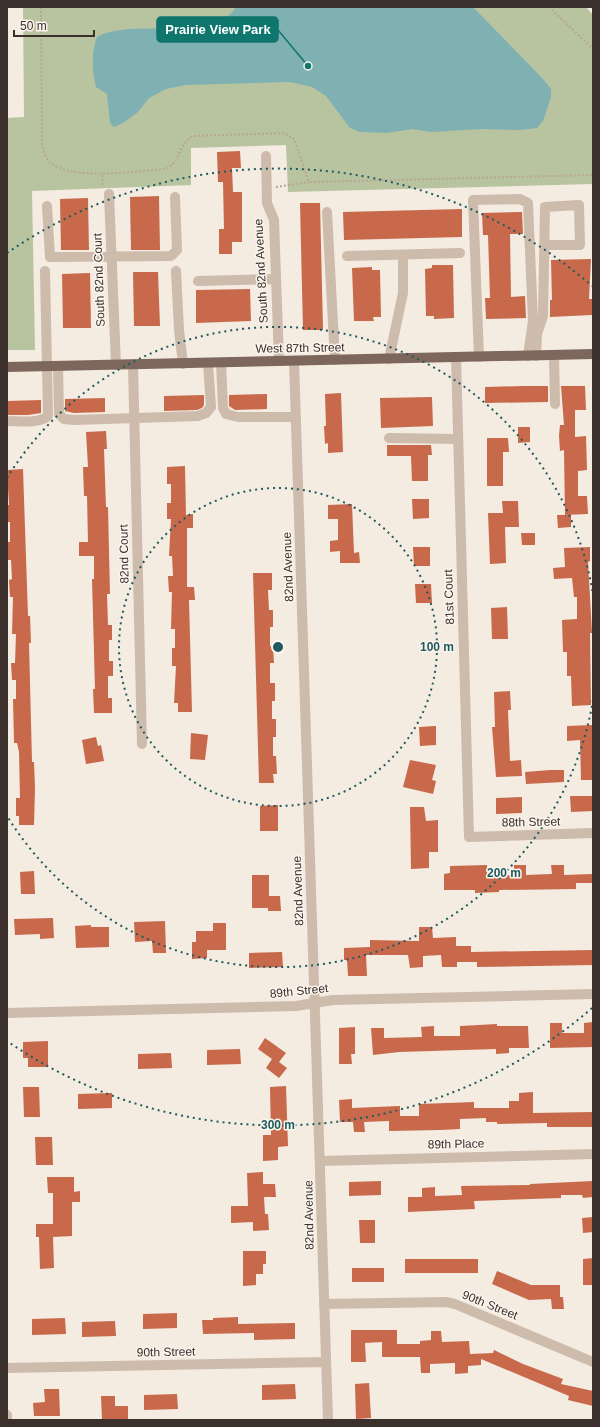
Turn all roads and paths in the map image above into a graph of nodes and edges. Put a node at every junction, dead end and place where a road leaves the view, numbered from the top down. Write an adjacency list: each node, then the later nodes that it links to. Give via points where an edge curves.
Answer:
1 (549, 7): 2 (path)
2 (593, 49)
3 (266, 156): 5 (street, South 82nd Avenue)
4 (309, 182): 5 (path)
5 (267, 188): 17 (street, South 82nd Avenue, via 267,203 274,220)
6 (109, 194): 14 (street, South 82nd Court)
7 (175, 197): 14 (street, via 176,250 171,256)
8 (47, 206): 14 (street, via 50,258)
9 (327, 212): 25 (street)
10 (545, 245): 10 (street, via 545,207 579,205 580,244); 21 (street, via 543,316)
11 (460, 252): 12 (street)
12 (403, 255): 13 (street); 24 (street, via 403,293)
13 (347, 256)
14 (112, 258): 31 (street, South 82nd Court)
15 (45, 271): 33 (street)
16 (176, 271): 30 (street, via 178,330)
17 (276, 278): 18 (street); 26 (street, South 82nd Avenue)
18 (198, 281)
19 (593, 354): 20 (main road, West 87th Street)
20 (554, 355): 21 (main road, West 87th Street); 35 (street)
21 (532, 356): 23 (main road, West 87th Street); 23 (street, via 534,321 528,203 520,199 473,200)
22 (456, 357): 23 (main road, West 87th Street); 24 (main road, West 87th Street); 40 (street, 81st Court)
23 (479, 357)
24 (389, 359): 25 (main road, West 87th Street)
25 (335, 360): 27 (main road, West 87th Street)
26 (279, 361): 27 (main road, West 87th Street); 29 (main road, West 87th Street)
27 (294, 361): 36 (street, 82nd Avenue)
28 (208, 363): 29 (main road, West 87th Street); 30 (main road, West 87th Street); 37 (street, via 211,407 206,413 198,416)
29 (221, 363): 36 (street, via 223,408 226,414 238,417)
30 (183, 364): 32 (main road, West 87th Street)
31 (116, 365): 32 (main road, West 87th Street); 33 (main road, West 87th Street)
32 (133, 365): 37 (street, 82nd Court)
33 (53, 366): 34 (main road, West 87th Street); 37 (street, via 59,414 64,419); 38 (street, via 48,416 44,420)
34 (7, 367)
35 (555, 404)
36 (296, 416): 45 (street, 82nd Avenue)
37 (134, 418): 41 (street, 82nd Court)
38 (7, 421)
39 (389, 438): 40 (street)
40 (457, 439): 43 (street, 81st Court)
41 (142, 744)
42 (593, 834): 43 (street, 88th Street)
43 (469, 836)
44 (593, 994): 45 (street, 89th Street, via 333,1000)
45 (314, 1003): 46 (street, 89th Street, via 296,1006); 48 (street, 82nd Avenue)
46 (7, 1013)
47 (593, 1154): 48 (street, 89th Place)
48 (320, 1161): 49 (street, 82nd Avenue)
49 (324, 1304): 50 (street, 82nd Avenue); 51 (street, 90th Street, via 446,1302)
50 (326, 1362): 52 (street, 90th Street); 55 (street, 82nd Avenue)
51 (593, 1362)
52 (7, 1368)
53 (7, 1415): 54 (street)
54 (7, 1420)
55 (328, 1420)

